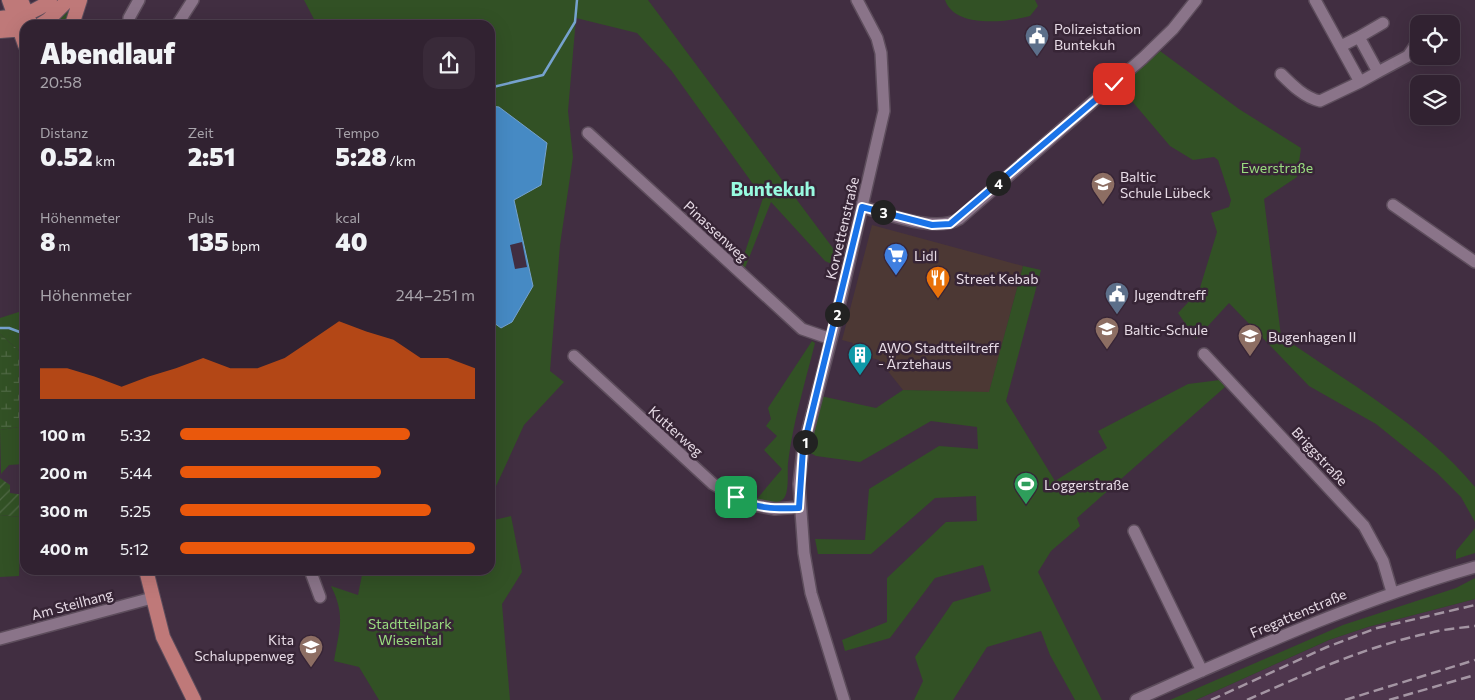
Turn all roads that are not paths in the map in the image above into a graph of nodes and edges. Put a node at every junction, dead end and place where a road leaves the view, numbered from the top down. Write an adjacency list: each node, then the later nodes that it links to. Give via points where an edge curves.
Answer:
1 (9, 0): 16 (main road)
2 (21, 0): 16 (main road)
3 (50, 0): 11 (main road)
4 (68, 0): 12 (main road)
5 (80, 0): 13 (main road)
6 (139, 0): 14 (street)
7 (193, 0): 15 (street)
8 (857, 0): 27 (street, Korvettenstraße, via 877,38 881,53 884,111)
9 (1196, 0): 27 (street, via 1174,29 1143,58 959,219 950,224 932,225)
10 (1315, 0): 20 (street)
11 (22, 20)
12 (48, 20)
13 (74, 20)
14 (129, 20)
15 (180, 20)
16 (19, 22): 18 (main road)
17 (1383, 23): 19 (street)
18 (0, 31)
19 (1359, 37): 20 (street); 22 (street)
20 (1341, 46): 24 (street)
21 (1410, 53): 22 (street)
22 (1378, 72): 24 (street)
23 (1281, 74): 24 (street, via 1294,87 1320,101)
24 (1360, 82)
25 (588, 133): 29 (street, Pinassenweg, via 802,329)
26 (1393, 205): 28 (street)
27 (862, 207): 29 (street, Korvettenstraße)
28 (1475, 262)
29 (831, 339): 32 (street, Korvettenstraße, via 803,449)
30 (1204, 354): 37 (street, Briggstraße, via 1364,526 1383,561)
31 (574, 356): 32 (street, Kutterweg, via 713,484 748,504 774,509)
32 (799, 508): 43 (street, Korvettenstraße, via 811,593)
33 (1134, 531): 41 (street)
34 (1475, 567): 37 (street, Fregattenstraße)
35 (147, 575): 39 (main road)
36 (312, 575): 38 (street)
37 (1392, 592): 41 (street, Fregattenstraße)
38 (320, 597)
39 (152, 598): 40 (street, Am Steilhang); 42 (main road, via 163,637)
40 (0, 639)
41 (1202, 671): 44 (street, Fregattenstraße)
42 (194, 700)
43 (844, 700)
44 (1136, 700)

